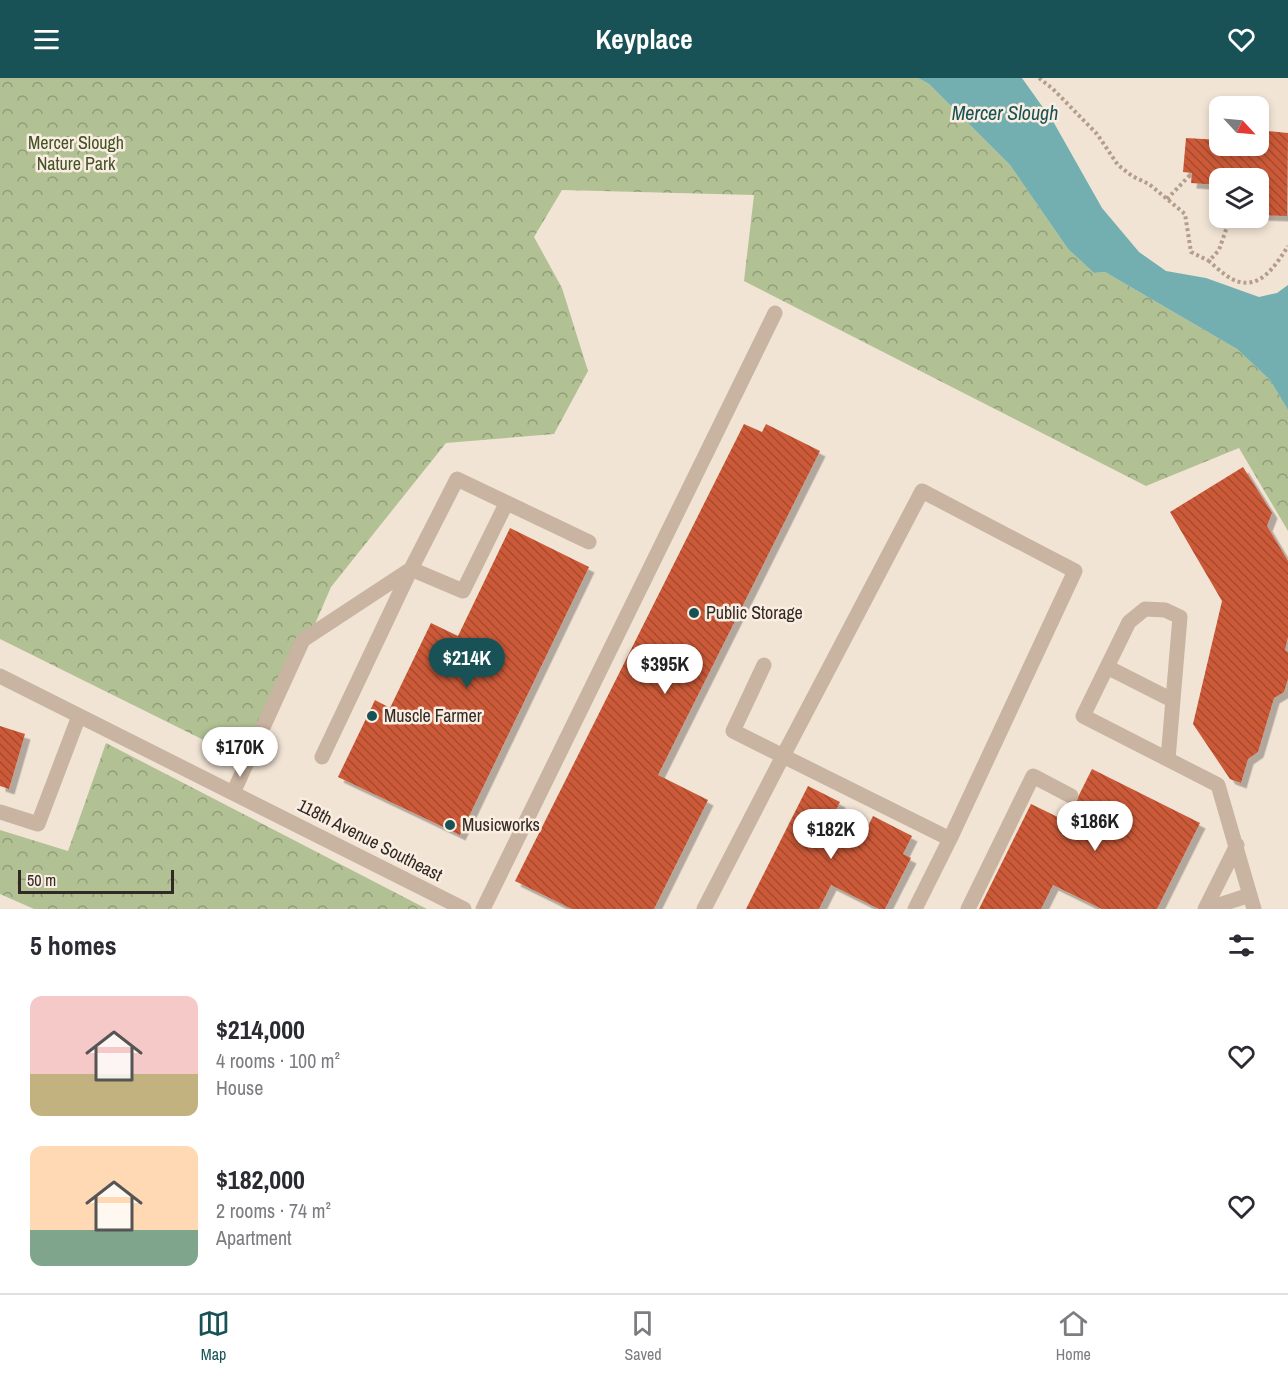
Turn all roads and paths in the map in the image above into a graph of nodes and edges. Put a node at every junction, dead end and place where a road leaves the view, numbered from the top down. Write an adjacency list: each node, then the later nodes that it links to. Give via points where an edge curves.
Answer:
1 (1039, 78): 3 (path, via 1098,134 1118,165)
2 (1192, 173): 3 (path)
3 (1167, 199): 6 (path, via 1185,214 1191,252)
4 (1227, 228): 6 (path, via 1219,250)
5 (1288, 246): 6 (path, via 1260,280 1245,283 1232,279)
6 (1209, 261)
7 (775, 313): 26 (street)
8 (506, 504): 9 (street); 10 (street, via 463,591); 10 (street, via 457,479)
9 (589, 542)
10 (411, 569): 17 (street); 19 (street, via 303,640)
11 (764, 665): 16 (street, via 733,731)
12 (1107, 667): 14 (street); 14 (street, via 1129,622 1145,609 1165,610 1180,617); 18 (street, via 1083,716)
13 (0, 676): 15 (street, 118th Avenue Southeast)
14 (1172, 700): 18 (street)
15 (79, 716): 19 (street, 118th Avenue Southeast); 21 (street, via 38,824)
16 (783, 756): 22 (street); 22 (street, via 922,491 1075,571); 27 (street)
17 (322, 757)
18 (1168, 759): 23 (street, via 1218,785)
19 (233, 793): 25 (street, 118th Avenue Southeast)
20 (1071, 796): 29 (street, via 1033,776)
21 (0, 812)
22 (950, 838): 28 (street)
23 (1237, 845): 24 (street); 30 (street)
24 (1252, 902): 30 (street)
25 (464, 909)
26 (483, 909)
27 (704, 909)
28 (915, 909)
29 (968, 909)
30 (1206, 909)

